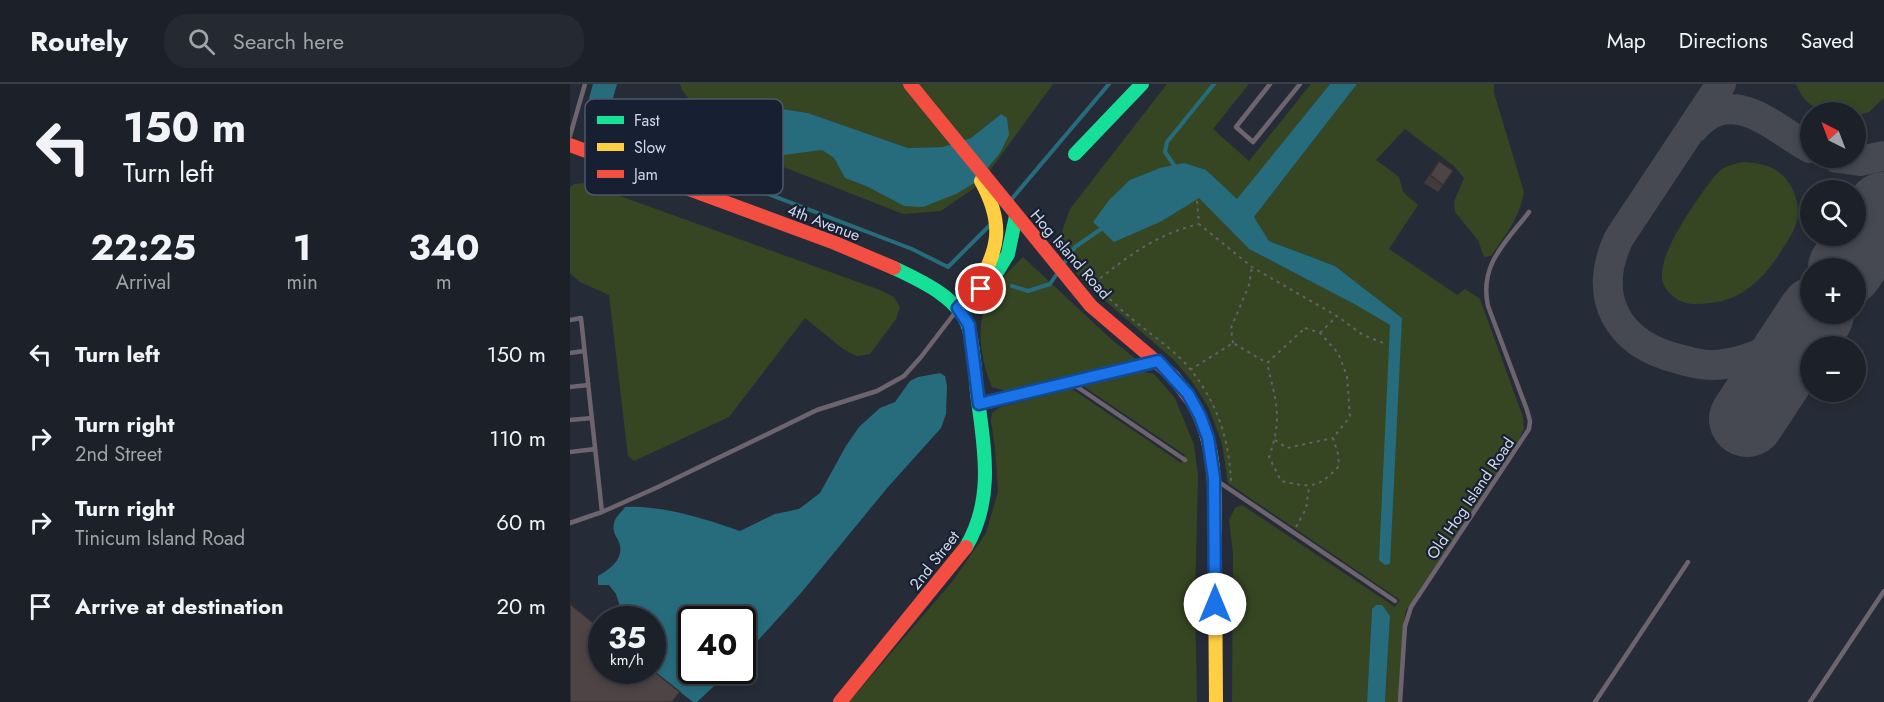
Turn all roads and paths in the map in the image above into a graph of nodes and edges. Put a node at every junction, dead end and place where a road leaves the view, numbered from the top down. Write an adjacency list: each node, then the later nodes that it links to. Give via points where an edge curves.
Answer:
1 (585, 84): 6 (lane)
2 (910, 84): 8 (street)
3 (1142, 84): 10 (street)
4 (1270, 84): 5 (lane, via 1236,127 1253,142)
5 (1300, 84)
6 (570, 136)
7 (570, 145): 9 (street, 4th Avenue)
8 (961, 145): 14 (street, Hog Island Road); 18 (street, via 985,189 998,232 995,252)
9 (585, 151)
10 (1075, 154)
11 (703, 195): 19 (street, 4th Avenue, via 855,252 911,278)
12 (1197, 201): 15 (path)
13 (1528, 212): 51 (lane, Old Hog Island Road, via 1492,261 1484,290 1527,410 1529,429 1407,616)
14 (1014, 214): 18 (street, via 1008,254 997,272); 27 (street, Hog Island Road, via 1091,306)
15 (1199, 224): 16 (path); 17 (path, via 1174,230 1138,249)
16 (1252, 267): 20 (path); 23 (path, via 1249,285 1231,328)
17 (1094, 283)
18 (975, 291): 19 (street)
19 (958, 308): 33 (street, 2nd Street, via 969,325); 43 (lane, via 904,376 877,391 817,410)
20 (1337, 316): 22 (path); 24 (path, via 1363,335)
21 (570, 320): 25 (lane, via 581,318)
22 (1320, 333): 28 (path, via 1305,328); 36 (path, via 1338,353 1347,376 1350,417)
23 (1233, 343): 28 (path); 29 (path)
24 (1386, 344)
25 (584, 351): 26 (lane); 31 (lane)
26 (570, 353)
27 (1158, 361): 30 (lane); 41 (street, Hog Island Road, via 1181,384 1200,416)
28 (1267, 363): 37 (path, via 1278,417)
29 (1190, 370)
30 (1070, 382): 33 (lane); 40 (lane)
31 (588, 385): 32 (lane); 34 (lane)
32 (570, 387)
33 (979, 404): 49 (street, 2nd Street, via 987,486 973,538)
34 (592, 418): 35 (lane); 38 (lane)
35 (570, 420)
36 (1333, 438): 37 (path, via 1287,448); 42 (path, via 1339,466)
37 (1275, 440): 42 (path, via 1269,457 1281,481)
38 (595, 449): 39 (lane); 43 (lane)
39 (570, 452)
40 (1185, 460)
41 (1214, 478): 45 (lane); 50 (street, Hog Island Road)
42 (1309, 487): 45 (path, via 1306,508)
43 (602, 512): 44 (lane)
44 (570, 523)
45 (1293, 532): 48 (lane)
46 (1688, 562): 52 (lane)
47 (1884, 591): 53 (lane)
48 (1395, 601)
49 (840, 702)
50 (1216, 702)
51 (1400, 702)
52 (1595, 702)
53 (1810, 702)

